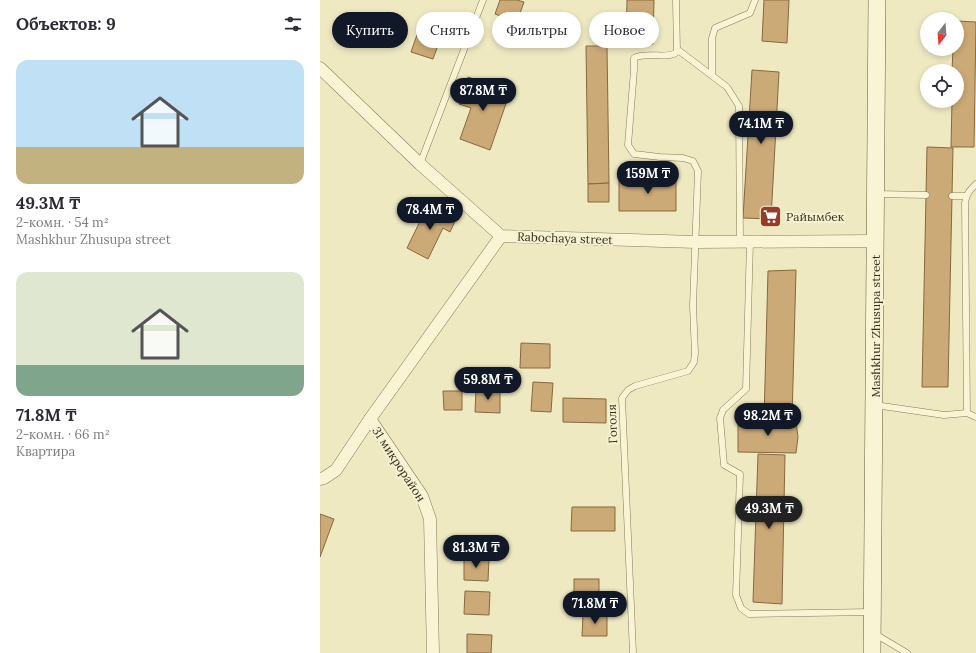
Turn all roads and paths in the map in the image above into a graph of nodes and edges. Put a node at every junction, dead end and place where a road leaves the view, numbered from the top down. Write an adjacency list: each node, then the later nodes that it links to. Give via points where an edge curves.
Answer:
1 (483, 0): 8 (lane)
2 (676, 0): 5 (lane)
3 (755, 0): 7 (lane, via 750,13 714,28)
4 (877, 0): 10 (main road, Mashkhur Zhusupa street)
5 (678, 50): 7 (lane); 16 (lane, Гоголя, via 672,55 640,55 634,58 628,144 634,154 693,161 698,171)
6 (320, 68): 8 (street, Rabochaya street)
7 (712, 75): 17 (lane, via 727,87 739,106)
8 (420, 164): 14 (street, Rabochaya street)
9 (976, 184): 13 (lane)
10 (876, 194): 11 (lane); 15 (main road, Mashkhur Zhusupa street)
11 (926, 195)
12 (952, 196): 13 (lane)
13 (966, 196): 19 (lane)
14 (501, 236): 16 (street, Rabochaya street); 21 (street)
15 (875, 241): 17 (street, Rabochaya street); 18 (main road, Mashkhur Zhusupa street)
16 (696, 242): 17 (street, Rabochaya street); 26 (lane, Гоголя, via 694,362 688,372 635,386 622,398)
17 (745, 242): 23 (lane, via 746,389 723,410 720,418 724,465 740,474 736,595 740,608 749,614)
18 (874, 405): 19 (lane, via 944,415); 23 (main road, Mashkhur Zhusupa street)
19 (967, 414): 20 (lane)
20 (976, 417)
21 (370, 419): 22 (street, via 336,470); 25 (street, 31 микрорайон, via 422,496 430,519)
22 (320, 479)
23 (872, 612): 24 (main road, Mashkhur Zhusupa street)
24 (872, 632): 27 (main road, Mashkhur Zhusupa street); 28 (lane)
25 (433, 653)
26 (633, 653)
27 (872, 653)
28 (907, 653)

